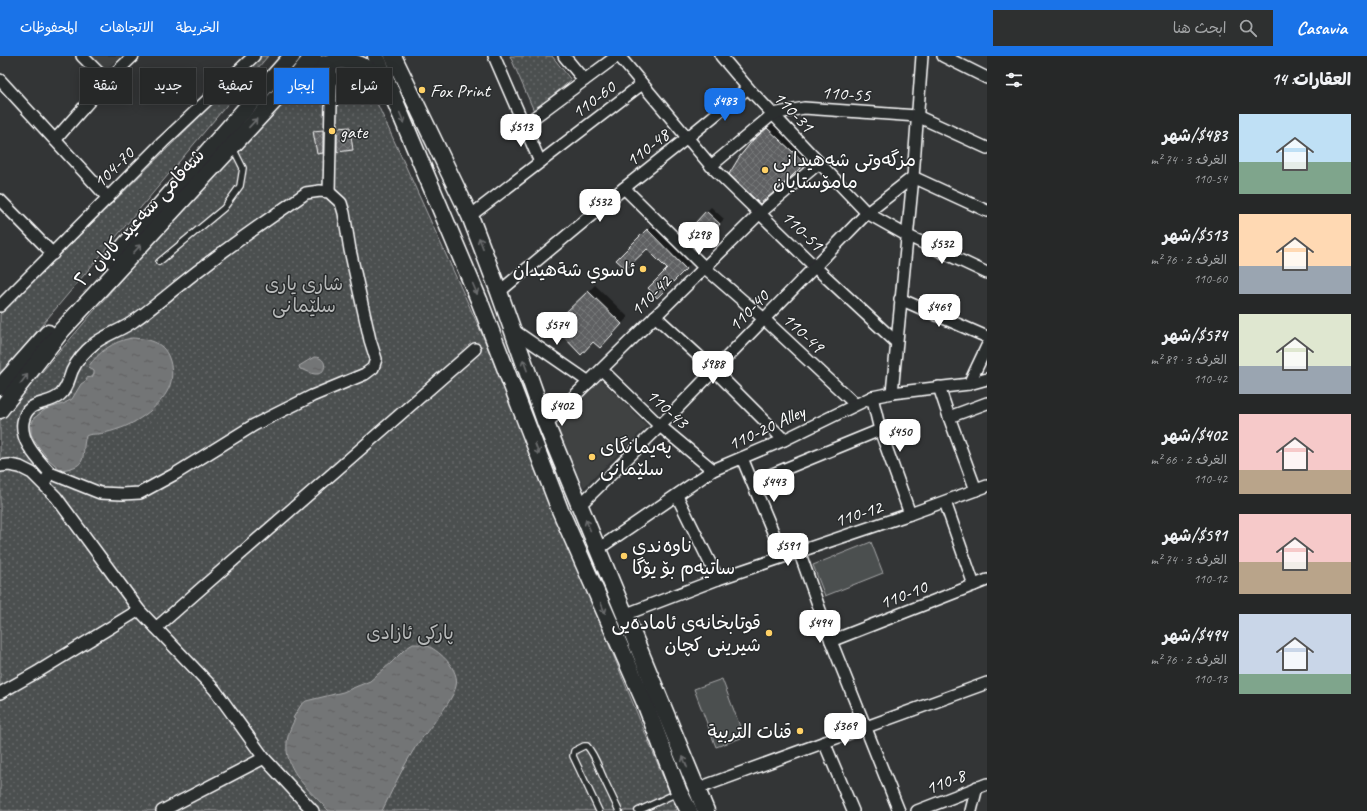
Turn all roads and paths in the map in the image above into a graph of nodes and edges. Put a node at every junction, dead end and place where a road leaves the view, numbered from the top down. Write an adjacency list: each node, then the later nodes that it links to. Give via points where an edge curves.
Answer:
1 (82, 56): 15 (street)
2 (132, 56): 16 (street)
3 (254, 56): 42 (street, 104-70)
4 (292, 56): 69 (main road, شەقامی سەعید کابان ٢٠)
5 (313, 56): 17 (main road, شەقامی سەعید کابان ٢٠)
6 (376, 56): 20 (main road)
7 (494, 56): 31 (street)
8 (564, 56): 22 (street)
9 (618, 56): 22 (street); 23 (street, 110-51)
10 (922, 56): 30 (street)
11 (943, 56): 21 (street)
12 (332, 58): 18 (main road); 19 (main road, via 348,58 364,63); 41 (street)
13 (726, 58): 25 (street, 110-31)
14 (396, 60): 47 (main road)
15 (94, 68)
16 (120, 68)
17 (304, 68)
18 (310, 68)
19 (370, 68)
20 (381, 68)
21 (987, 78)
22 (584, 80): 31 (street)
23 (642, 84): 32 (street, 110-51); 36 (street, 110-60)
24 (2, 88): 33 (street)
25 (748, 88): 29 (street, 110-31); 32 (street, 110-48)
26 (392, 94): 97 (main road, one-way to 97, via 480,300 560,510)
27 (274, 101): 34 (main road, شەقامی سەعید کابان ٢٠, one-way to 27)
28 (86, 104): 33 (street)
29 (773, 114): 30 (street, 110-55, via 804,108); 37 (street, 110-31); 38 (street)
30 (917, 116): 35 (street); 39 (street)
31 (524, 125): 36 (street)
32 (687, 138): 38 (street, 110-51); 40 (street, 110-48)
33 (55, 140): 42 (street)
34 (232, 146): 50 (lane, via 243,168 240,186 224,208); 75 (main road, شەقامی سەعید کابان ٢٠, one-way to 34, via 62,330)
35 (987, 148)
36 (540, 162): 47 (street, 110-60)
37 (819, 163): 45 (street, 110-42); 46 (street, 110-31)
38 (711, 166): 45 (street, 110-51)
39 (913, 176): 44 (street); 46 (street, 110-40); 48 (street)
40 (624, 188): 51 (street, 110-49); 54 (street, 110-48)
41 (329, 192): 84 (street, via 320,190 306,193 204,266 132,322 94,343 80,357 61,394 27,410 23,420 24,438); 84 (street, via 341,202 344,213 351,257 376,359 373,368 254,425 140,493 100,493)
42 (108, 198): 49 (street, 104-70)
43 (0, 200): 49 (street)
44 (987, 211)
45 (760, 213): 51 (street, 110-42); 52 (street, 110-51)
46 (867, 213): 48 (street, 110-31); 52 (street, 110-40)
47 (470, 216): 54 (main road, one-way to 47)
48 (906, 235): 53 (street, 110-31); 55 (street)
49 (53, 254): 56 (street, 104-70)
50 (159, 262)
51 (704, 267): 57 (street, 110-42); 58 (street, 110-49)
52 (815, 267): 58 (street, 110-40); 61 (street, 110-51)
53 (987, 273)
54 (499, 292): 59 (main road)
55 (900, 299): 60 (street); 61 (street)
56 (0, 306)
57 (655, 316): 64 (street, 110-42); 65 (street)
58 (764, 320): 65 (street, 110-40); 74 (street, 110-49)
59 (512, 329): 67 (street); 77 (main road, one-way to 59)
60 (987, 336)
61 (896, 342): 71 (street)
62 (987, 346): 68 (street)
63 (475, 349): 101 (street)
64 (602, 370): 67 (street, 110-42); 78 (street, 110-43)
65 (714, 370): 78 (street, 110-40); 80 (street)
66 (987, 379): 68 (street, 110-20 Alley)
67 (589, 382): 77 (street, 110-42)
68 (969, 384): 70 (street, 110-20 Alley)
69 (0, 387)
70 (939, 387): 71 (street, 110-20 Alley); 76 (street)
71 (892, 393): 72 (street, 110-20 Alley)
72 (872, 397): 74 (street, 110-20 Alley); 79 (street)
73 (987, 403): 76 (street)
74 (856, 404): 80 (street, 110-20 Alley)
75 (0, 410)
76 (948, 417): 86 (street)
77 (546, 424): 89 (main road)
78 (660, 426): 83 (street, 110-43); 89 (street, 110-40)
79 (880, 430): 85 (street); 90 (street)
80 (784, 440): 81 (street, 110-20 Alley)
81 (742, 458): 83 (street, 110-20 Alley); 85 (street)
82 (0, 466): 84 (street, via 20,467)
83 (713, 470): 87 (street, 110-20 Alley)
84 (47, 478): 99 (street, via 56,496)
85 (753, 482): 93 (street)
86 (982, 488): 88 (street, 110-12)
87 (677, 496): 91 (street, 110-20 Alley); 95 (street)
88 (945, 502): 90 (street, 110-12); 98 (street)
89 (579, 506): 91 (main road, one-way to 89)
90 (910, 514): 92 (street, 110-12)
91 (598, 549): 94 (main road)
92 (798, 551): 93 (street, 110-12); 102 (street)
93 (783, 556): 95 (street, 110-12)
94 (608, 574): 97 (main road); 100 (main road)
95 (718, 579): 100 (street, 110-12)
96 (987, 580): 98 (street, 110-10)
97 (592, 582): 110 (main road, one-way to 110, via 645,703)
98 (974, 585): 102 (street, 110-10)
99 (139, 610): 101 (street); 104 (street)
100 (624, 615): 109 (main road, one-way to 100)
101 (156, 628): 107 (street, via 215,690)
102 (832, 641): 105 (street)
103 (987, 683): 105 (street)
104 (0, 693)
105 (866, 727): 106 (street); 119 (street)
106 (824, 742): 109 (street); 118 (street)
107 (264, 758): 111 (street); 112 (street)
108 (982, 786): 120 (street, 110-8); 121 (street)
109 (696, 789): 117 (main road)
110 (680, 792): 115 (lane); 116 (main road)
111 (162, 811)
112 (313, 811)
113 (599, 811): 114 (lane, via 573,756 574,751 584,746 587,746 597,761)
114 (619, 811)
115 (638, 811)
116 (688, 811)
117 (706, 811)
118 (853, 811)
119 (899, 811)
120 (917, 811)
121 (970, 811)

